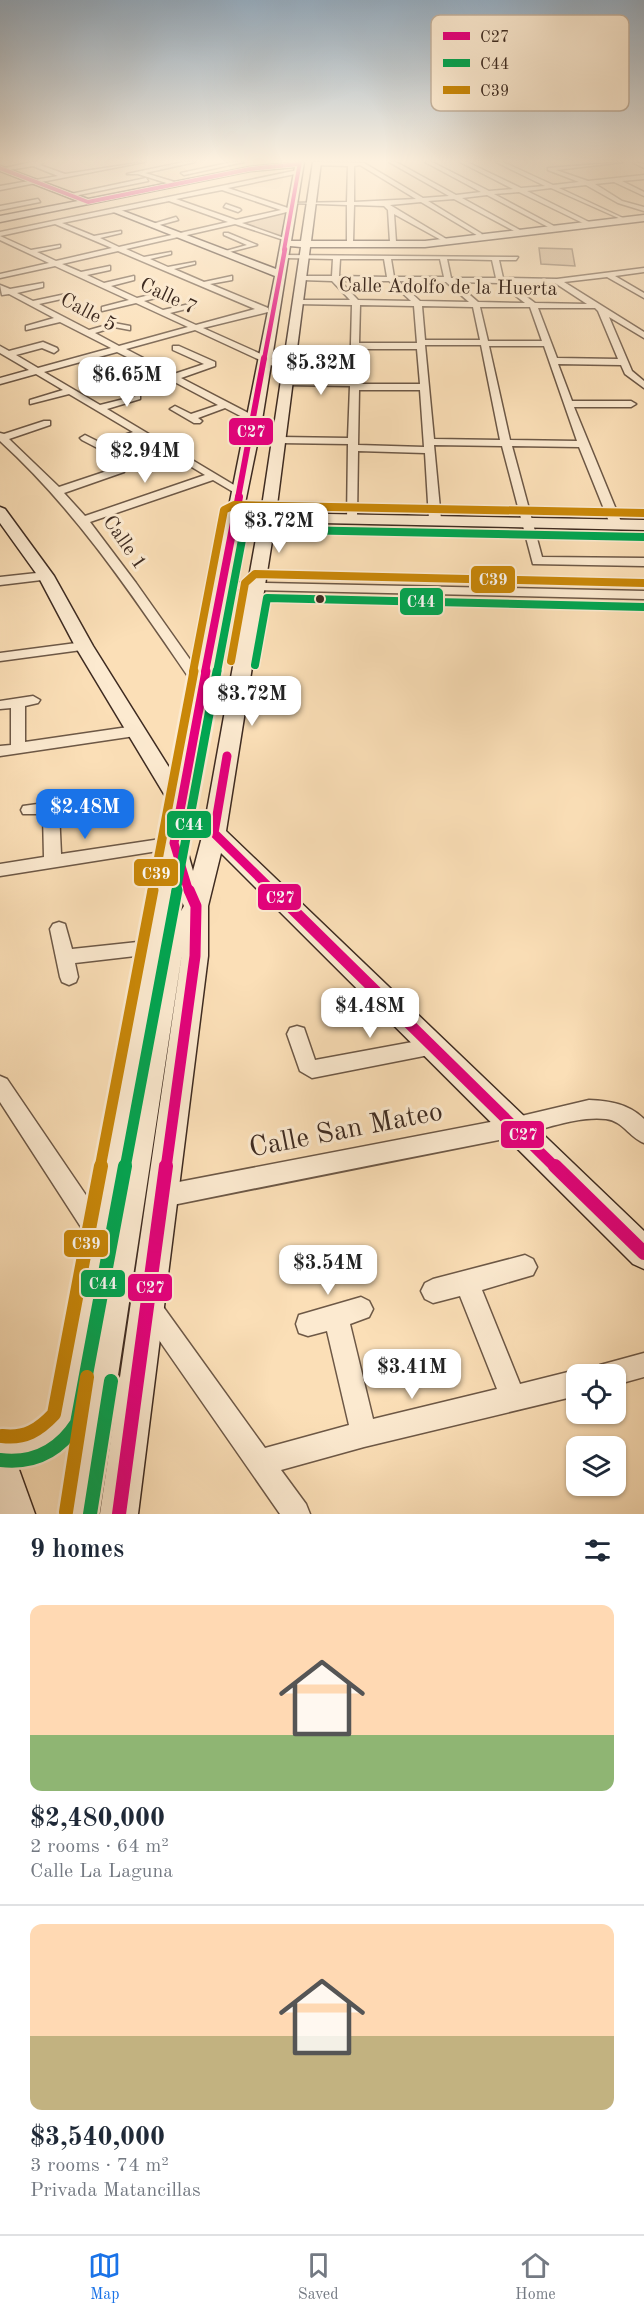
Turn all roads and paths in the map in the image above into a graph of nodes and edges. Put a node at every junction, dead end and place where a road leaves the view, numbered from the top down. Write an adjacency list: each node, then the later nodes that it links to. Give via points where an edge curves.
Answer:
1 (15, 233): 19 (street)
2 (81, 233): 22 (street)
3 (117, 233): 22 (street)
4 (171, 233): 17 (main road)
5 (187, 233): 17 (street)
6 (257, 233): 21 (street)
7 (261, 233): 30 (street)
8 (288, 233): 30 (main road)
9 (309, 233): 27 (main road)
10 (350, 233): 24 (street)
11 (392, 233): 25 (street)
12 (432, 233): 23 (street)
13 (476, 233): 18 (street)
14 (502, 233): 18 (main road)
15 (517, 233): 27 (main road, via 425,244)
16 (226, 234): 21 (street)
17 (177, 235): 31 (street); 34 (main road)
18 (480, 235): 23 (main road)
19 (0, 236): 26 (street, Calle 7)
20 (31, 237): 26 (street)
21 (236, 237): 34 (street, via 255,245)
22 (93, 238): 31 (street)
23 (445, 240): 25 (main road)
24 (350, 242): 25 (main road); 27 (main road)
25 (393, 242)
26 (9, 243): 28 (street); 33 (street, Calle 7)
27 (307, 243): 30 (main road); 35 (main road)
28 (0, 245)
29 (58, 246): 33 (street)
30 (287, 246): 35 (street); 50 (main road)
31 (117, 249): 41 (street); 42 (street)
32 (161, 249): 41 (street, via 172,254)
33 (30, 252): 42 (street, Calle 7)
34 (224, 253): 50 (main road)
35 (305, 256): 36 (street); 52 (main road)
36 (337, 256): 37 (street); 53 (street)
37 (387, 257): 38 (street); 54 (street)
38 (443, 258): 39 (street); 55 (street)
39 (495, 258): 40 (street); 56 (street)
40 (516, 258)
41 (143, 259): 45 (street)
42 (53, 263): 49 (street, Calle 7); 51 (street)
43 (194, 263): 45 (street)
44 (98, 264): 49 (street, via 109,269)
45 (167, 269): 60 (street)
46 (644, 270): 48 (street)
47 (218, 273): 60 (street, via 231,278)
48 (607, 274): 58 (street); 66 (street)
49 (78, 275): 61 (street, Calle 7)
50 (282, 275): 77 (main road)
51 (0, 276)
52 (302, 278): 53 (street); 68 (main road)
53 (335, 279): 54 (street); 69 (street)
54 (391, 279): 55 (street); 72 (street)
55 (448, 280): 56 (street); 73 (street)
56 (500, 280): 58 (street); 75 (street)
57 (32, 281): 64 (street, via 42,286)
58 (557, 281): 76 (street)
59 (141, 283): 61 (street, via 128,277)
60 (203, 284): 77 (street)
61 (101, 286): 67 (street, Calle 7)
62 (0, 287): 64 (street, Calle 5)
63 (154, 289): 67 (street, via 167,294)
64 (5, 293): 70 (street, Calle 5)
65 (64, 296): 70 (street)
66 (644, 296)
67 (135, 301): 71 (street, via 107,310); 78 (street, Calle 7)
68 (299, 302): 69 (street, Calle Adolfo de la Huerta); 102 (main road)
69 (356, 303): 72 (street, Calle Adolfo de la Huerta); 89 (street)
70 (32, 304): 79 (street, Calle 5)
71 (93, 304)
72 (418, 304): 73 (street, Calle Adolfo de la Huerta); 87 (street)
73 (476, 304): 75 (street, Calle Adolfo de la Huerta); 86 (street)
74 (192, 305): 78 (street)
75 (533, 305): 76 (street, Calle Adolfo de la Huerta); 88 (street)
76 (600, 308): 84 (street); 85 (street)
77 (268, 311): 82 (street); 96 (main road)
78 (160, 313): 82 (street, Calle 7)
79 (62, 319): 80 (street); 83 (street, Calle 5)
80 (28, 327)
81 (127, 328): 83 (street, via 114,325)
82 (194, 328): 90 (street, Calle 7); 92 (street)
83 (87, 333): 92 (street, Calle 5)
84 (644, 336): 85 (street)
85 (615, 340): 98 (street)
86 (484, 343): 87 (street); 88 (street); 124 (street)
87 (421, 344): 89 (street); 108 (street)
88 (547, 344): 97 (street)
89 (355, 346): 106 (street)
90 (219, 347): 95 (street); 96 (street, Calle 7)
91 (176, 348): 95 (street)
92 (118, 349): 99 (street, Calle 5); 100 (street)
93 (54, 350): 94 (street, via 44,345)
94 (4, 352): 100 (street)
95 (191, 354): 104 (street, via 212,364)
96 (266, 361): 102 (street, Calle 7); 118 (main road)
97 (553, 361): 98 (street); 113 (street)
98 (623, 362): 107 (street, via 628,372)
99 (152, 367): 103 (street); 104 (street, Calle 5)
100 (37, 371): 105 (street); 109 (street)
101 (105, 372): 103 (street)
102 (289, 376): 106 (street); 123 (main road)
103 (116, 377): 110 (street)
104 (173, 378): 115 (street, Calle 5)
105 (0, 381)
106 (354, 385): 108 (street); 126 (street)
107 (644, 385)
108 (425, 387): 127 (street)
109 (70, 391): 111 (street, via 36,404); 116 (street)
110 (132, 391): 112 (street); 116 (street)
111 (22, 395)
112 (147, 404)
113 (568, 404): 114 (street); 125 (street)
114 (631, 404)
115 (226, 405): 117 (street, via 194,419); 118 (street, Calle 5)
116 (99, 408): 120 (street)
117 (175, 410)
118 (255, 420): 131 (main road)
119 (48, 423): 121 (street)
120 (141, 433): 122 (street, via 103,448); 128 (street)
121 (1, 437): 130 (street, Calle 1)
122 (85, 438)
123 (280, 440): 126 (street); 134 (main road)
124 (506, 443): 125 (street); 127 (street); 138 (street)
125 (583, 444): 139 (street)
126 (352, 445): 127 (street); 135 (street)
127 (429, 446): 136 (street)
128 (214, 476): 131 (street); 137 (street)
129 (133, 479): 130 (street, via 117,468)
130 (59, 491): 137 (street, Calle 1)
131 (238, 491): 133 (main road)
132 (2, 517): 142 (main road)
133 (234, 517): 134 (main road); 144 (main road)
134 (268, 517): 135 (main road); 145 (main road)
135 (351, 519): 136 (main road)
136 (435, 519): 138 (main road)
137 (85, 520): 149 (street, Calle 1)
138 (525, 521): 139 (main road); 141 (street, via 537,561)
139 (616, 524): 140 (main road)
140 (644, 525)
141 (644, 562)
142 (46, 576): 143 (street); 147 (main road)
143 (0, 581)
144 (220, 586): 145 (street); 149 (main road)
145 (257, 586): 146 (street); 158 (main road)
146 (644, 596)
147 (84, 646): 148 (street); 151 (main road)
148 (0, 657)
149 (201, 685): 154 (main road)
150 (2, 705): 152 (street, via 26,701)
151 (135, 731): 152 (street); 154 (main road)
152 (18, 748): 153 (street)
153 (0, 751)
154 (180, 802): 159 (main road)
155 (74, 804): 156 (street)
156 (51, 807): 157 (street); 160 (street)
157 (29, 810)
158 (214, 833): 162 (main road); 168 (main road)
159 (174, 843): 160 (street); 162 (main road, via 183,878); 164 (street)
160 (53, 862): 161 (street)
161 (0, 870)
162 (196, 906): 172 (main road, via 195,956); 191 (main road, via 168,955)
163 (59, 929): 165 (street)
164 (153, 947): 165 (street); 173 (street)
165 (66, 957): 166 (street)
166 (69, 977)
167 (297, 1034): 168 (street, via 307,1065 312,1069)
168 (434, 1046): 170 (main road)
169 (0, 1085): 173 (street)
170 (516, 1127): 171 (street, Calle San Mateo, via 589,1109 610,1110 628,1118); 172 (street, Calle San Mateo); 174 (main road)
171 (644, 1133)
172 (163, 1196): 178 (main road)
173 (99, 1234): 187 (street, via 65,1420 48,1439 31,1450 13,1451)
174 (644, 1253)
175 (525, 1267): 176 (street)
176 (467, 1283): 177 (street); 185 (street)
177 (433, 1291)
178 (149, 1307): 188 (street); 192 (main road)
179 (361, 1309): 180 (street)
180 (336, 1316): 181 (street); 186 (street)
181 (308, 1324)
182 (644, 1365): 183 (street)
183 (626, 1370)
184 (566, 1386): 185 (street)
185 (514, 1399): 186 (street)
186 (364, 1434): 188 (street)
187 (1, 1463): 189 (main road); 190 (main road)
188 (260, 1463): 193 (street)
189 (3, 1514)
190 (16, 1514)
191 (78, 1514)
192 (119, 1514)
193 (296, 1514)

